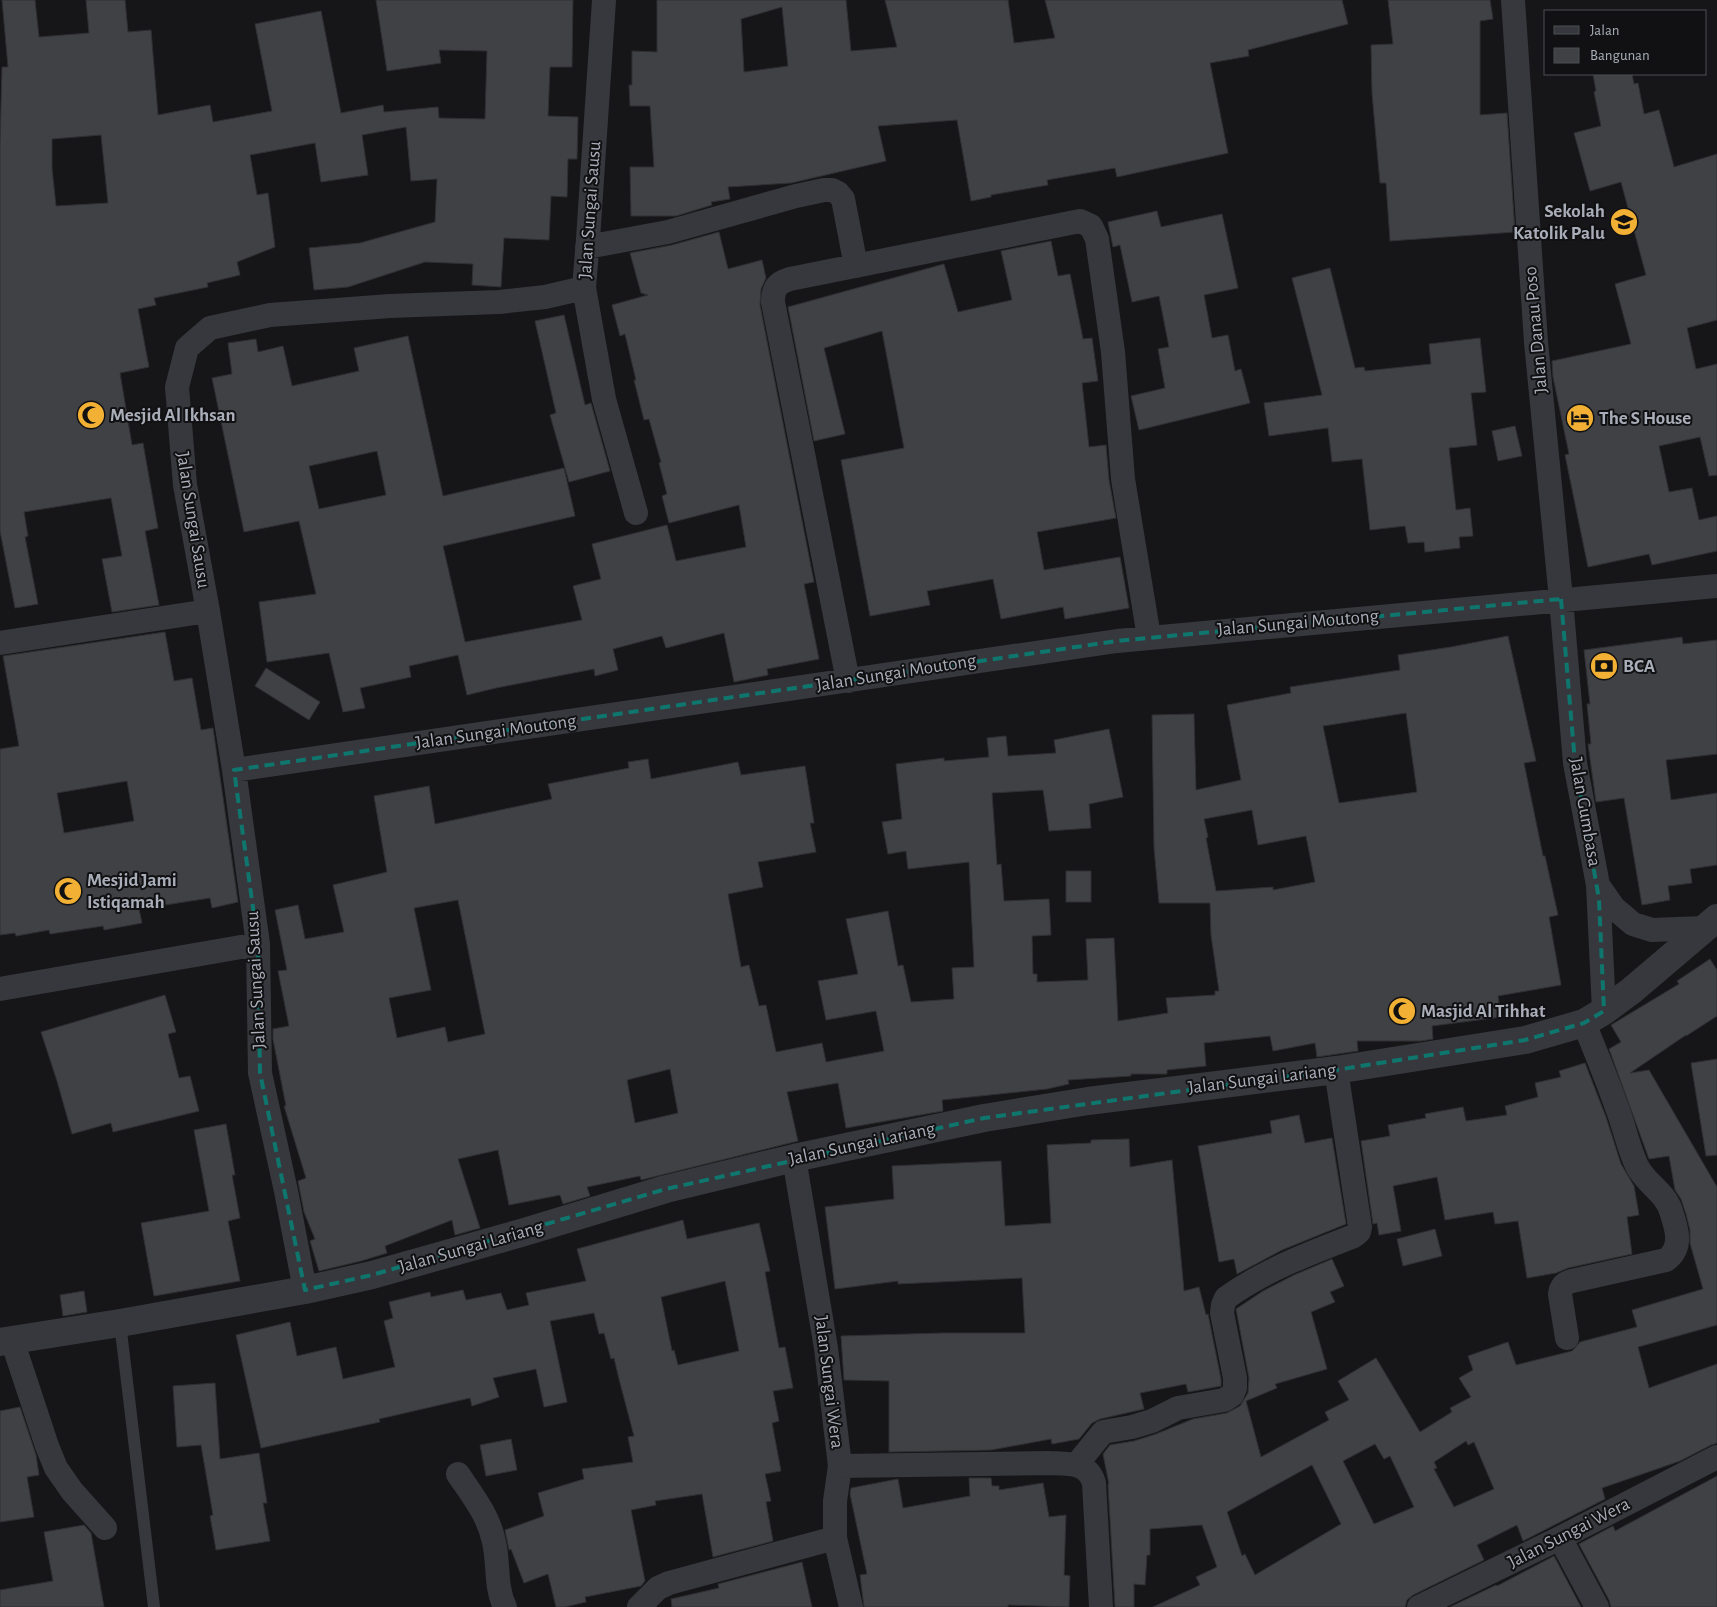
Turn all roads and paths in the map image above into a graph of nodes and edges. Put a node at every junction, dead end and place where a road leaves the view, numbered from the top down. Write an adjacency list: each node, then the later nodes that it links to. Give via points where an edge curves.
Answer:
1 (604, 0): 3 (street, Jalan Sungai Sausu)
2 (1513, 0): 8 (street, Jalan Danau Poso, via 1536,342)
3 (587, 247): 4 (street, via 668,232 796,196 832,190 843,199); 5 (street, Jalan Sungai Sausu)
4 (856, 266): 10 (street, via 1080,221 1091,226 1097,239 1113,352 1123,479); 12 (street, via 782,281 773,292)
5 (584, 288): 6 (street, via 604,399); 9 (street, Jalan Sungai Sausu, via 545,297 499,302 270,315 210,328 187,348 177,387 185,485)
6 (636, 513)
7 (1717, 586): 8 (street, Jalan Sungai Moutong)
8 (1561, 599): 10 (street, Jalan Sungai Moutong); 14 (street, Jalan Gumbasa, via 1575,763)
9 (208, 610): 11 (street); 13 (street, Jalan Sungai Sausu)
10 (1149, 637): 12 (street, Jalan Sungai Moutong)
11 (0, 642)
12 (848, 681): 13 (street, Jalan Sungai Moutong)
13 (234, 770): 16 (street, Jalan Sungai Sausu)
14 (1598, 885): 15 (street, Jalan Gumbasa, via 1614,908 1633,924 1652,930); 18 (street)
15 (1710, 923): 18 (street, Jalan Sungai Lariang, via 1631,991)
16 (258, 944): 17 (street); 21 (street, Jalan Sungai Sausu, via 260,1073)
17 (0, 990)
18 (1594, 1017): 19 (street, Jalan Sungai Lariang, via 1525,1040); 23 (street, via 1626,1139 1638,1168 1663,1195 1671,1209 1677,1245 1666,1260 1564,1284 1560,1294)
19 (1336, 1070): 20 (street, Jalan Sungai Lariang, via 1088,1101 984,1118); 26 (street, via 1359,1232 1298,1258 1226,1298 1222,1313 1234,1378 1232,1395 1224,1400 1178,1408 1132,1427 1103,1432)
20 (794, 1158): 21 (street, Jalan Sungai Lariang, via 666,1189 521,1233); 27 (street, Jalan Sungai Wera, via 826,1348)
21 (305, 1290): 22 (street, Jalan Sungai Lariang)
22 (120, 1323): 24 (street, Jalan Sungai Lariang); 32 (lane)
23 (1567, 1338)
24 (6, 1341): 29 (street, via 56,1468)
25 (1717, 1457): 31 (street, Jalan Sungai Wera)
26 (1077, 1464): 27 (street); 36 (street, via 1087,1470 1094,1483)
27 (840, 1466): 30 (street, Jalan Sungai Wera, via 835,1501)
28 (458, 1474): 33 (street, via 487,1519 494,1540 498,1581)
29 (105, 1528)
30 (835, 1538): 34 (street, via 668,1583 658,1588); 35 (street, Jalan Sungai Wera)
31 (1560, 1538): 37 (street, Jalan Sungai Wera); 38 (street)
32 (154, 1607)
33 (505, 1607)
34 (639, 1607)
35 (851, 1607)
36 (1101, 1607)
37 (1420, 1607)
38 (1598, 1607)

